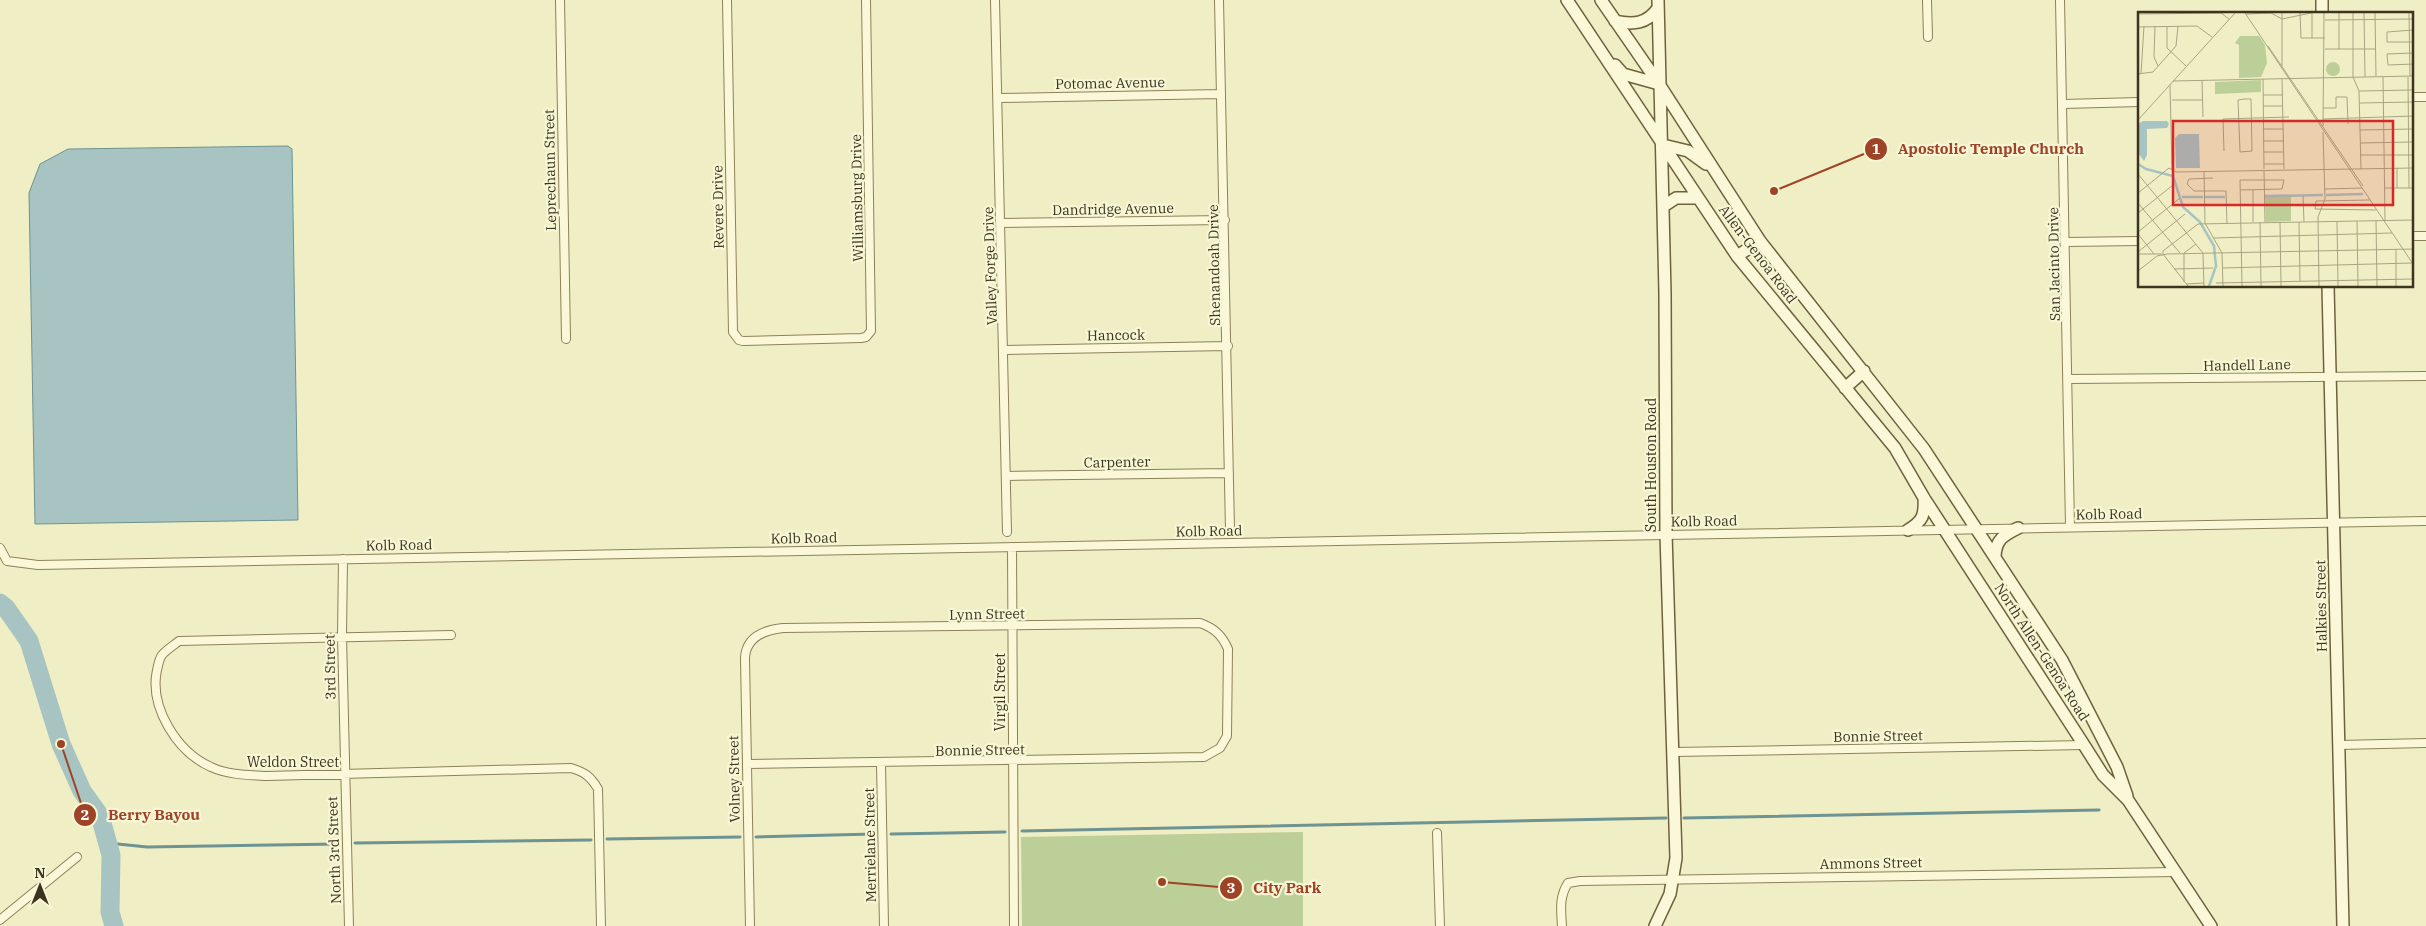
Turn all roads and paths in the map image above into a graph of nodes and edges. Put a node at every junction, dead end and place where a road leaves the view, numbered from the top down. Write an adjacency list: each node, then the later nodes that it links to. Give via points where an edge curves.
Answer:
1 (560, 0): 30 (street, Leprechaun Street)
2 (726, 0): 31 (street, Revere Drive, via 733,332 739,340)
3 (866, 0): 31 (street, Williamsburg Drive, via 871,331 866,338)
4 (995, 0): 16 (street, Valley Forge Drive)
5 (1219, 0): 15 (street, Shenandoah Drive)
6 (1567, 0): 13 (main road, Allen-Genoa Road)
7 (1601, 0): 11 (main road, Allen-Genoa Road)
8 (1927, 0): 12 (street)
9 (2060, 0): 18 (street, San Jacinto Drive)
10 (1658, 4): 11 (main road, via 1652,17 1643,22 1631,25); 14 (main road, South Houston Road)
11 (1615, 21): 14 (main road, Allen-Genoa Road)
12 (1928, 37)
13 (1602, 51): 14 (main road, via 1623,74); 19 (main road, Allen-Genoa Road)
14 (1659, 84): 19 (main road, South Houston Road); 20 (main road, Allen-Genoa Road)
15 (1221, 94): 16 (street, Potomac Avenue); 23 (street, Shenandoah Drive)
16 (998, 98): 24 (street, Valley Forge Drive)
17 (2138, 102): 18 (street)
18 (2063, 104): 27 (street, San Jacinto Drive)
19 (1662, 145): 20 (main road, via 1688,151); 21 (main road, Allen-Genoa Road); 22 (main road, South Houston Road)
20 (1714, 171): 25 (main road, Allen-Genoa Road)
21 (1698, 198): 22 (main road, via 1684,196); 28 (main road, Allen-Genoa Road)
22 (1664, 206): 53 (main road, South Houston Road)
23 (1225, 220): 24 (street, Dandridge Avenue); 32 (street, Shenandoah Drive)
24 (1001, 223): 33 (street, Valley Forge Drive)
25 (1760, 241): 28 (main road); 34 (main road, Allen-Genoa Road)
26 (2138, 241): 27 (street)
27 (2066, 242): 37 (street, San Jacinto Drive)
28 (1737, 256): 38 (main road, Allen-Genoa Road)
29 (2328, 288): 35 (main road, Halkies Street)
30 (566, 339)
31 (811, 340)
32 (1228, 346): 33 (street, Hancock); 39 (street, Shenandoah Drive)
33 (1004, 350): 40 (street, Valley Forge Drive)
34 (1864, 370): 38 (main road); 43 (main road, Allen-Genoa Road, via 1924,449)
35 (2330, 376): 36 (street, Handell Lane); 37 (street, Handell Lane); 45 (main road, Halkies Street)
36 (2426, 376)
37 (2068, 379): 46 (street, San Jacinto Drive)
38 (1844, 388): 41 (main road, Allen-Genoa Road, via 1895,448)
39 (1229, 473): 40 (street, Carpenter); 50 (street, Shenandoah Drive)
40 (1006, 476): 52 (street, Valley Forge Drive)
41 (1924, 498): 42 (main road, Allen-Genoa Road); 51 (main road, via 1925,514 1920,523)
42 (1936, 516): 48 (main road, North Allen-Genoa Road)
43 (1967, 516): 49 (main road, North Allen-Genoa Road)
44 (2426, 521): 45 (street, Kolb Road)
45 (2334, 522): 46 (street, Kolb Road); 63 (main road, Halkies Street)
46 (2070, 527): 47 (street, Kolb Road)
47 (2018, 528): 49 (street, Kolb Road); 56 (main road, via 2002,536 1996,545)
48 (1945, 529): 49 (street, Kolb Road); 51 (street, Kolb Road); 64 (main road, North Allen-Genoa Road)
49 (1976, 529): 56 (main road, North Allen-Genoa Road)
50 (1230, 530)
51 (1908, 530): 53 (street, Kolb Road)
52 (1007, 532)
53 (1666, 534): 54 (street, Kolb Road); 65 (main road, South Houston Road)
54 (1012, 547): 57 (street, Kolb Road); 58 (street, Virgil Street)
55 (0, 548): 57 (street, Kolb Road, via 6,561 38,566)
56 (1995, 556): 71 (main road, North Allen-Genoa Road, via 2062,660 2118,767)
57 (343, 559): 60 (street, 3rd Street)
58 (1012, 626): 61 (street, Lynn Street, via 784,628); 66 (street, Lynn Street, via 1200,623 1217,632 1228,649 1227,736); 67 (street, Virgil Street)
59 (451, 635): 60 (street, Weldon Street)
60 (342, 636): 70 (street, 3rd Street); 70 (street, Weldon Street, via 179,641 161,656 156,695 161,713 176,738 193,756 211,768 234,774 268,776)
61 (756, 636): 69 (street, Volney Street, via 745,650)
62 (2426, 743): 63 (street)
63 (2339, 745): 86 (main road, Halkies Street)
64 (2084, 746): 65 (street, Bonnie Street); 71 (main road, North Allen-Genoa Road, via 2103,774)
65 (1673, 752): 75 (main road, South Houston Road)
66 (1214, 753): 67 (street, Bonnie Street, via 1194,758)
67 (1013, 762): 68 (street, Bonnie Street); 81 (street, Virgil Street)
68 (882, 763): 69 (street, Bonnie Street); 80 (street, Merrielane Street)
69 (747, 764): 79 (street, Volney Street)
70 (345, 774): 77 (street, North 3rd Street); 78 (street, Weldon Street, via 571,768 583,771 593,779 598,789)
71 (2128, 800): 74 (main road, North Allen-Genoa Road)
72 (1437, 833): 82 (street)
73 (77, 857): 76 (street)
74 (2176, 872): 75 (street, Ammons Street); 85 (main road, North Allen-Genoa Road)
75 (1674, 878): 83 (street, Ammons Street, via 1568,883 1561,901); 84 (main road, South Houston Road)
76 (0, 920)
77 (349, 926)
78 (601, 926)
79 (750, 926)
80 (884, 926)
81 (1014, 926)
82 (1440, 926)
83 (1562, 926)
84 (1655, 926)
85 (2211, 926)
86 (2343, 926)

